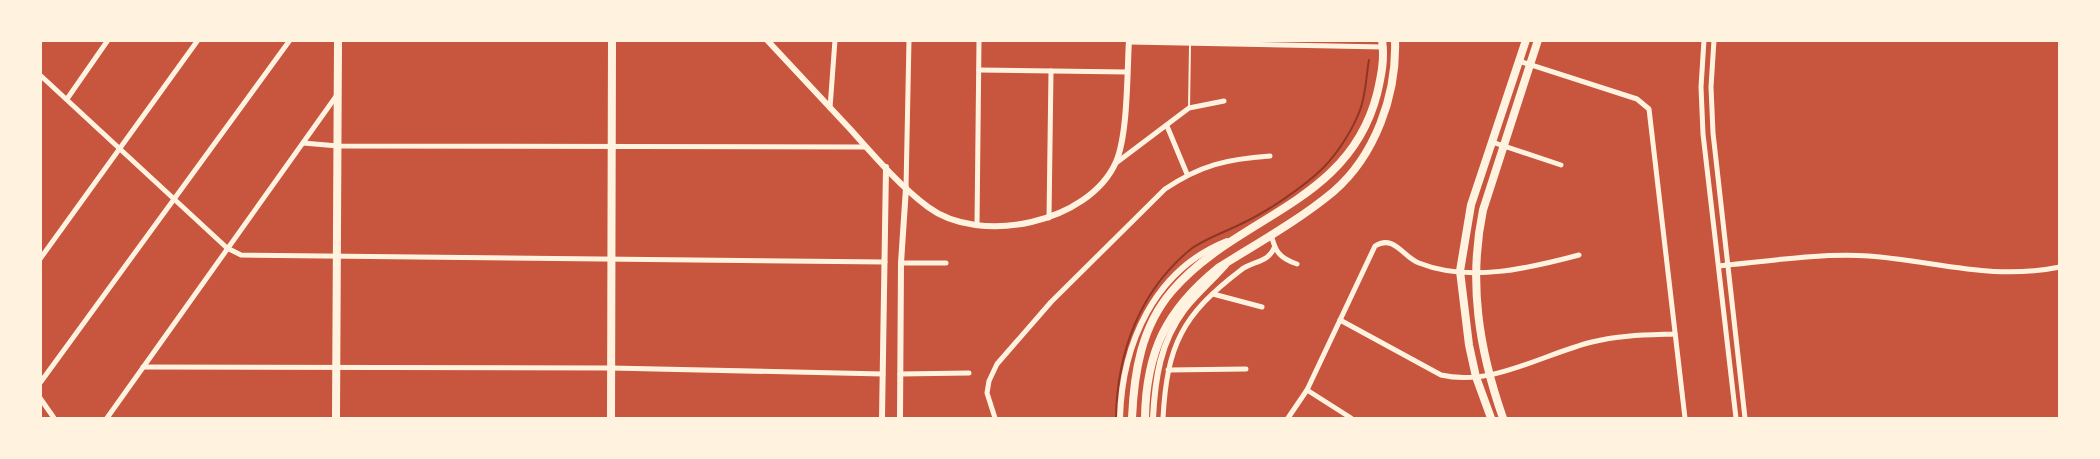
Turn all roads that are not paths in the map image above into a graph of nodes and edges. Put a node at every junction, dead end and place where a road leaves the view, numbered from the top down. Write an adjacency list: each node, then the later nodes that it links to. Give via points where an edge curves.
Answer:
1 (108, 40): 27 (street)
2 (198, 40): 39 (street)
3 (290, 40): 49 (street)
4 (338, 40): 26 (main road)
5 (612, 40): 40 (main road)
6 (767, 40): 29 (street)
7 (835, 40): 29 (street)
8 (909, 40): 48 (street)
9 (979, 40): 22 (street)
10 (1395, 40): 47 (main road, via 1393,77 1383,118 1370,146)
11 (1526, 40): 20 (main road)
12 (1538, 40): 21 (main road)
13 (1704, 40): 33 (street)
14 (1714, 40): 32 (street)
15 (1129, 41): 18 (street); 24 (street)
16 (1252, 42): 17 (street); 18 (street)
17 (1358, 43): 19 (street)
18 (1190, 44): 30 (lane)
19 (1383, 44): 43 (main road, via 1380,80 1370,118 1359,142)
20 (1519, 61): 21 (street); 34 (main road)
21 (1531, 64): 38 (main road); 73 (street, via 1641,101 1649,109)
22 (979, 70): 23 (street); 51 (street)
23 (1051, 71): 24 (street); 50 (street)
24 (1127, 72): 42 (street)
25 (40, 75): 27 (street)
26 (338, 94): 35 (street); 36 (main road)
27 (68, 99): 39 (street)
28 (1224, 101): 30 (street)
29 (830, 108): 37 (street)
30 (1189, 108): 31 (street)
31 (1167, 126): 42 (street); 46 (street)
32 (1713, 133): 33 (street); 65 (street)
33 (1703, 134): 66 (street)
34 (1492, 142): 38 (street); 68 (main road, via 1472,205)
35 (303, 143): 36 (street); 54 (street)
36 (338, 146): 40 (street); 58 (main road)
37 (867, 147): 40 (street); 45 (street)
38 (1504, 147): 44 (street); 69 (main road, via 1482,210)
39 (121, 148): 49 (street); 57 (street)
40 (612, 148): 59 (main road)
41 (1270, 156): 46 (street, via 1211,164)
42 (1116, 163): 50 (street, via 1090,193)
43 (1340, 165): 47 (main road); 52 (main road, via 1316,188)
44 (1561, 165)
45 (886, 167): 48 (street); 61 (street)
46 (1187, 174): 93 (street, via 1165,189 1051,302 997,364 987,393)
47 (1349, 174): 53 (main road, via 1333,192)
48 (906, 188): 51 (street, via 930,209); 62 (street)
49 (175, 198): 54 (street); 84 (street)
50 (1049, 218): 51 (street, via 1015,226)
51 (977, 225)
52 (1245, 234): 94 (street, via 1193,259 1158,294 1131,346 1123,377); 95 (main road, via 1194,269 1172,291 1146,333 1133,384)
53 (1271, 234): 55 (street); 60 (main road)
54 (227, 248): 58 (street, via 246,256); 74 (street)
55 (1275, 248): 64 (street, via 1285,260); 70 (street, via 1270,256 1243,269)
56 (1579, 255): 69 (street, via 1515,271)
57 (40, 258)
58 (337, 258): 59 (street); 75 (main road)
59 (612, 260): 61 (street); 76 (main road)
60 (1230, 261): 96 (main road, via 1202,281 1168,320 1157,343); 97 (street, via 1185,310 1168,338 1158,368)
61 (885, 262): 80 (street)
62 (901, 263): 63 (street); 81 (street)
63 (946, 263)
64 (1297, 264)
65 (1729, 265): 66 (street); 67 (street, via 1838,255 1873,256 1993,273 2019,274); 105 (street)
66 (1719, 266): 104 (street)
67 (2060, 267)
68 (1461, 271): 69 (street); 72 (street, via 1419,263 1391,242 1379,243); 83 (main road, via 1464,316)
69 (1474, 272): 82 (main road, via 1480,336)
70 (1213, 294): 71 (street); 78 (street, via 1183,328)
71 (1262, 307)
72 (1340, 320): 83 (street, via 1441,375); 85 (street)
73 (1675, 334): 82 (street, via 1595,341); 103 (street)
74 (143, 367): 75 (street); 88 (street)
75 (337, 368): 76 (street); 89 (main road)
76 (611, 368): 80 (street); 90 (main road)
77 (1246, 369): 78 (street)
78 (1168, 370): 98 (street)
79 (969, 373): 81 (street)
80 (883, 374): 91 (street)
81 (900, 374): 92 (street)
82 (1489, 375): 83 (street); 102 (main road)
83 (1476, 377): 101 (main road)
84 (40, 383)
85 (1307, 390): 99 (street); 100 (street)
86 (40, 398): 87 (street)
87 (54, 418)
88 (107, 418)
89 (336, 418)
90 (611, 418)
91 (882, 418)
92 (900, 418)
93 (995, 418)
94 (1120, 418)
95 (1132, 418)
96 (1145, 418)
97 (1153, 418)
98 (1163, 418)
99 (1288, 418)
100 (1351, 418)
101 (1491, 418)
102 (1503, 418)
103 (1685, 418)
104 (1736, 418)
105 (1745, 418)

